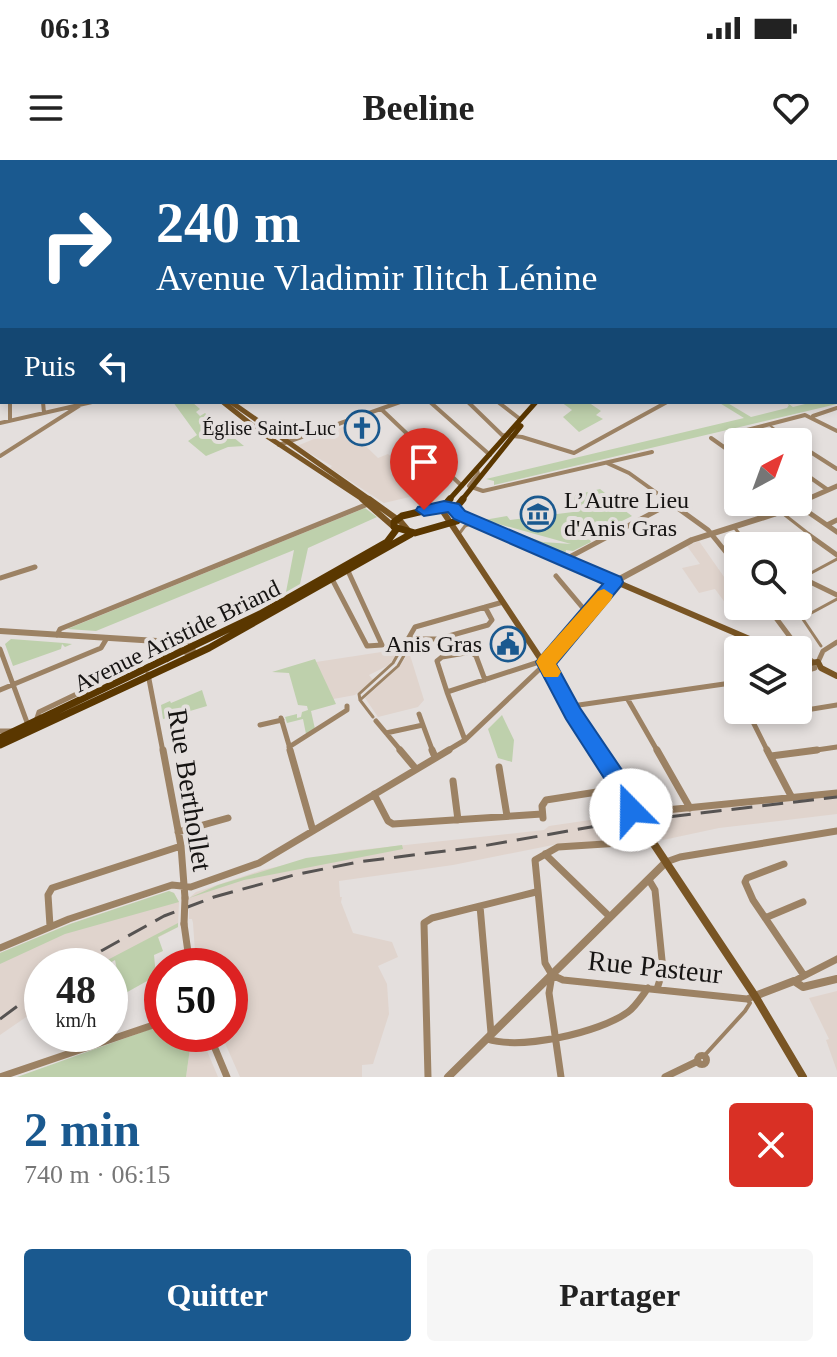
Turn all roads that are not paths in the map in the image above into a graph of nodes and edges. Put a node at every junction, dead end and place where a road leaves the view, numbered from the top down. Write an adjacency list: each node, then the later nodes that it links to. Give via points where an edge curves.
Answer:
1 (10, 404): 19 (street)
2 (43, 404): 16 (street)
3 (77, 404): 16 (street)
4 (79, 404): 28 (street)
5 (226, 404): 29 (main road)
6 (233, 404): 29 (main road)
7 (395, 404): 15 (street)
8 (432, 404): 33 (street)
9 (470, 404): 26 (street)
10 (501, 404): 18 (street)
11 (537, 404): 26 (main road)
12 (537, 404): 18 (main road)
13 (663, 404): 26 (street, via 573,453)
14 (837, 408): 17 (street)
15 (381, 409): 29 (street); 39 (street)
16 (44, 413): 19 (street)
17 (813, 417): 21 (street); 24 (street)
18 (520, 419): 26 (main road)
19 (10, 420): 20 (street)
20 (0, 423)
21 (768, 424): 22 (street); 23 (street)
22 (756, 428)
23 (774, 428)
24 (837, 431)
25 (15, 435): 28 (street)
26 (510, 436): 33 (main road); 41 (main road)
27 (711, 438): 30 (street)
28 (25, 440): 34 (street)
29 (282, 444): 44 (main road)
30 (724, 447)
31 (652, 452): 35 (street)
32 (812, 454): 36 (street)
33 (490, 455): 37 (main road)
34 (0, 456)
35 (606, 462): 41 (street, via 483,491); 45 (street)
36 (837, 469)
37 (477, 470): 39 (main road); 41 (street)
38 (812, 479): 42 (street)
39 (462, 486): 46 (main road)
40 (837, 486): 42 (street)
41 (472, 488): 47 (main road)
42 (828, 490): 43 (street)
43 (812, 497)
44 (371, 503): 51 (main road); 57 (main road); 83 (street, via 70,624)
45 (671, 503): 63 (street); 67 (street)
46 (442, 506): 47 (main road); 51 (main road); 54 (main road)
47 (458, 512): 53 (main road); 54 (main road)
48 (812, 512): 55 (street)
49 (768, 516): 56 (street)
50 (787, 516): 60 (street)
51 (398, 517): 57 (main road); 62 (main road)
52 (837, 520): 55 (street)
53 (477, 523): 58 (street); 67 (main road)
54 (451, 524): 58 (main road); 62 (main road, Avenue Aristide Briand)
55 (827, 525): 61 (street)
56 (734, 527): 59 (street); 63 (street)
57 (395, 529): 62 (main road, Avenue Aristide Briand); 90 (main road, Avenue Aristide Briand, via 391,539 362,556)
58 (460, 532): 77 (main road)
59 (738, 532)
60 (808, 532)
61 (837, 532)
62 (411, 534): 69 (main road, Avenue Aristide Briand)
63 (712, 534): 65 (street); 74 (street)
64 (812, 537): 66 (street)
65 (724, 549)
66 (837, 557): 70 (street)
67 (564, 560): 74 (main road)
68 (35, 567): 72 (street)
69 (348, 571): 73 (main road, Avenue Aristide Briand); 73 (street, via 382,645 367,646)
70 (812, 571)
71 (556, 576): 80 (street)
72 (0, 578)
73 (332, 579): 90 (main road, Avenue Aristide Briand)
74 (614, 582): 80 (main road); 84 (main road)
75 (812, 584): 76 (street)
76 (837, 597): 79 (street)
77 (503, 602): 78 (street); 95 (main road)
78 (485, 607): 86 (street, via 415,627); 86 (street, via 492,620 488,625)
79 (812, 612)
80 (589, 615): 95 (main road)
81 (803, 620): 89 (street)
82 (0, 631): 83 (street)
83 (57, 635): 85 (street)
84 (742, 636)
85 (107, 638): 88 (street); 103 (street, via 101,648)
86 (409, 642): 114 (street, via 398,666 360,700)
87 (837, 642): 96 (street)
88 (161, 643): 90 (street); 91 (street); 93 (main road)
89 (821, 646)
90 (193, 647): 91 (main road, Avenue Aristide Briand); 98 (main road, Avenue Aristide Briand)
91 (185, 650): 93 (main road, Avenue Aristide Briand)
92 (1, 653): 103 (street)
93 (166, 659): 98 (main road, Avenue Aristide Briand)
94 (812, 662): 96 (main road)
95 (543, 663): 99 (main road); 101 (street); 102 (street); 106 (main road)
96 (816, 664): 97 (street); 100 (main road)
97 (812, 666)
98 (147, 672): 115 (main road, Avenue Aristide Briand); 124 (main road, Avenue Aristide Briand); 143 (street, Rue Berthollet)
99 (546, 676): 102 (street); 106 (main road)
100 (837, 676)
101 (485, 680): 107 (street); 107 (street, via 474,654 442,657 437,664)
102 (526, 681): 123 (street)
103 (13, 684): 105 (street); 115 (street)
104 (724, 684): 108 (street)
105 (0, 690)
106 (560, 691): 111 (main road)
107 (447, 692): 123 (street)
108 (627, 698): 111 (street); 136 (street)
109 (837, 705): 110 (street)
110 (812, 709)
111 (572, 710): 132 (main road)
112 (343, 711): 125 (street)
113 (419, 714): 118 (street)
114 (374, 719): 121 (street)
115 (32, 723): 120 (main road, Avenue Aristide Briand)
116 (754, 724): 127 (street)
117 (260, 725): 125 (street, via 282,719)
118 (423, 725): 121 (street); 128 (street)
119 (0, 731): 120 (street, Avenue Aristide Briand)
120 (16, 731): 122 (main road, Avenue Aristide Briand)
121 (386, 733): 130 (street)
122 (0, 738)
123 (465, 740): 128 (street)
124 (0, 745)
125 (289, 747): 141 (street)
126 (837, 747): 127 (street)
127 (771, 756): 135 (street)
128 (435, 757): 130 (street)
129 (499, 767): 138 (street)
130 (416, 769): 134 (street)
131 (453, 781): 140 (street)
132 (620, 788): 137 (main road); 138 (street, via 548,800 542,803 542,816)
133 (837, 793): 135 (street)
134 (374, 794): 140 (street, via 391,823); 141 (street)
135 (791, 796): 136 (street)
136 (690, 808): 137 (street)
137 (636, 813): 144 (main road)
138 (507, 816): 140 (street)
139 (228, 818): 143 (street)
140 (458, 820)
141 (313, 831): 150 (street, via 259,863)
142 (837, 831): 147 (street)
143 (178, 832): 145 (street, Rue Berthollet)
144 (653, 841): 146 (street, via 558,847); 147 (main road)
145 (181, 846): 150 (street, Rue Berthollet); 156 (street, via 56,886 48,895)
146 (545, 854): 151 (street, via 535,860); 154 (street)
147 (666, 862): 149 (street); 165 (main road)
148 (784, 864): 155 (street, via 745,881)
149 (649, 880): 154 (street); 164 (street, via 655,887 663,970)
150 (185, 888): 156 (street, via 172,885); 158 (street, Rue Berthollet, bridge)
151 (537, 892): 153 (street); 161 (street, via 545,963)
152 (803, 902): 155 (street)
153 (480, 906): 167 (street); 173 (street, via 424,923)
154 (611, 918): 161 (street)
155 (765, 918): 160 (street)
156 (50, 926): 157 (street)
157 (0, 948)
158 (187, 948)
159 (837, 959): 160 (street)
160 (803, 974): 163 (street)
161 (552, 975): 164 (street, Rue Pasteur); 167 (street); 168 (street)
162 (837, 979): 163 (street, via 803,987)
163 (794, 981): 165 (street)
164 (652, 989): 165 (street, Rue Pasteur); 168 (street, via 625,1015)
165 (751, 998): 170 (street); 177 (main road)
166 (144, 1028): 171 (street)
167 (489, 1036): 168 (street, via 500,1045); 174 (street)
168 (555, 1038): 175 (street)
169 (217, 1052): 172 (street)
170 (701, 1059): 176 (street)
171 (0, 1077)
172 (227, 1077)
173 (428, 1077)
174 (448, 1077)
175 (561, 1077)
176 (665, 1077)
177 (803, 1077)

